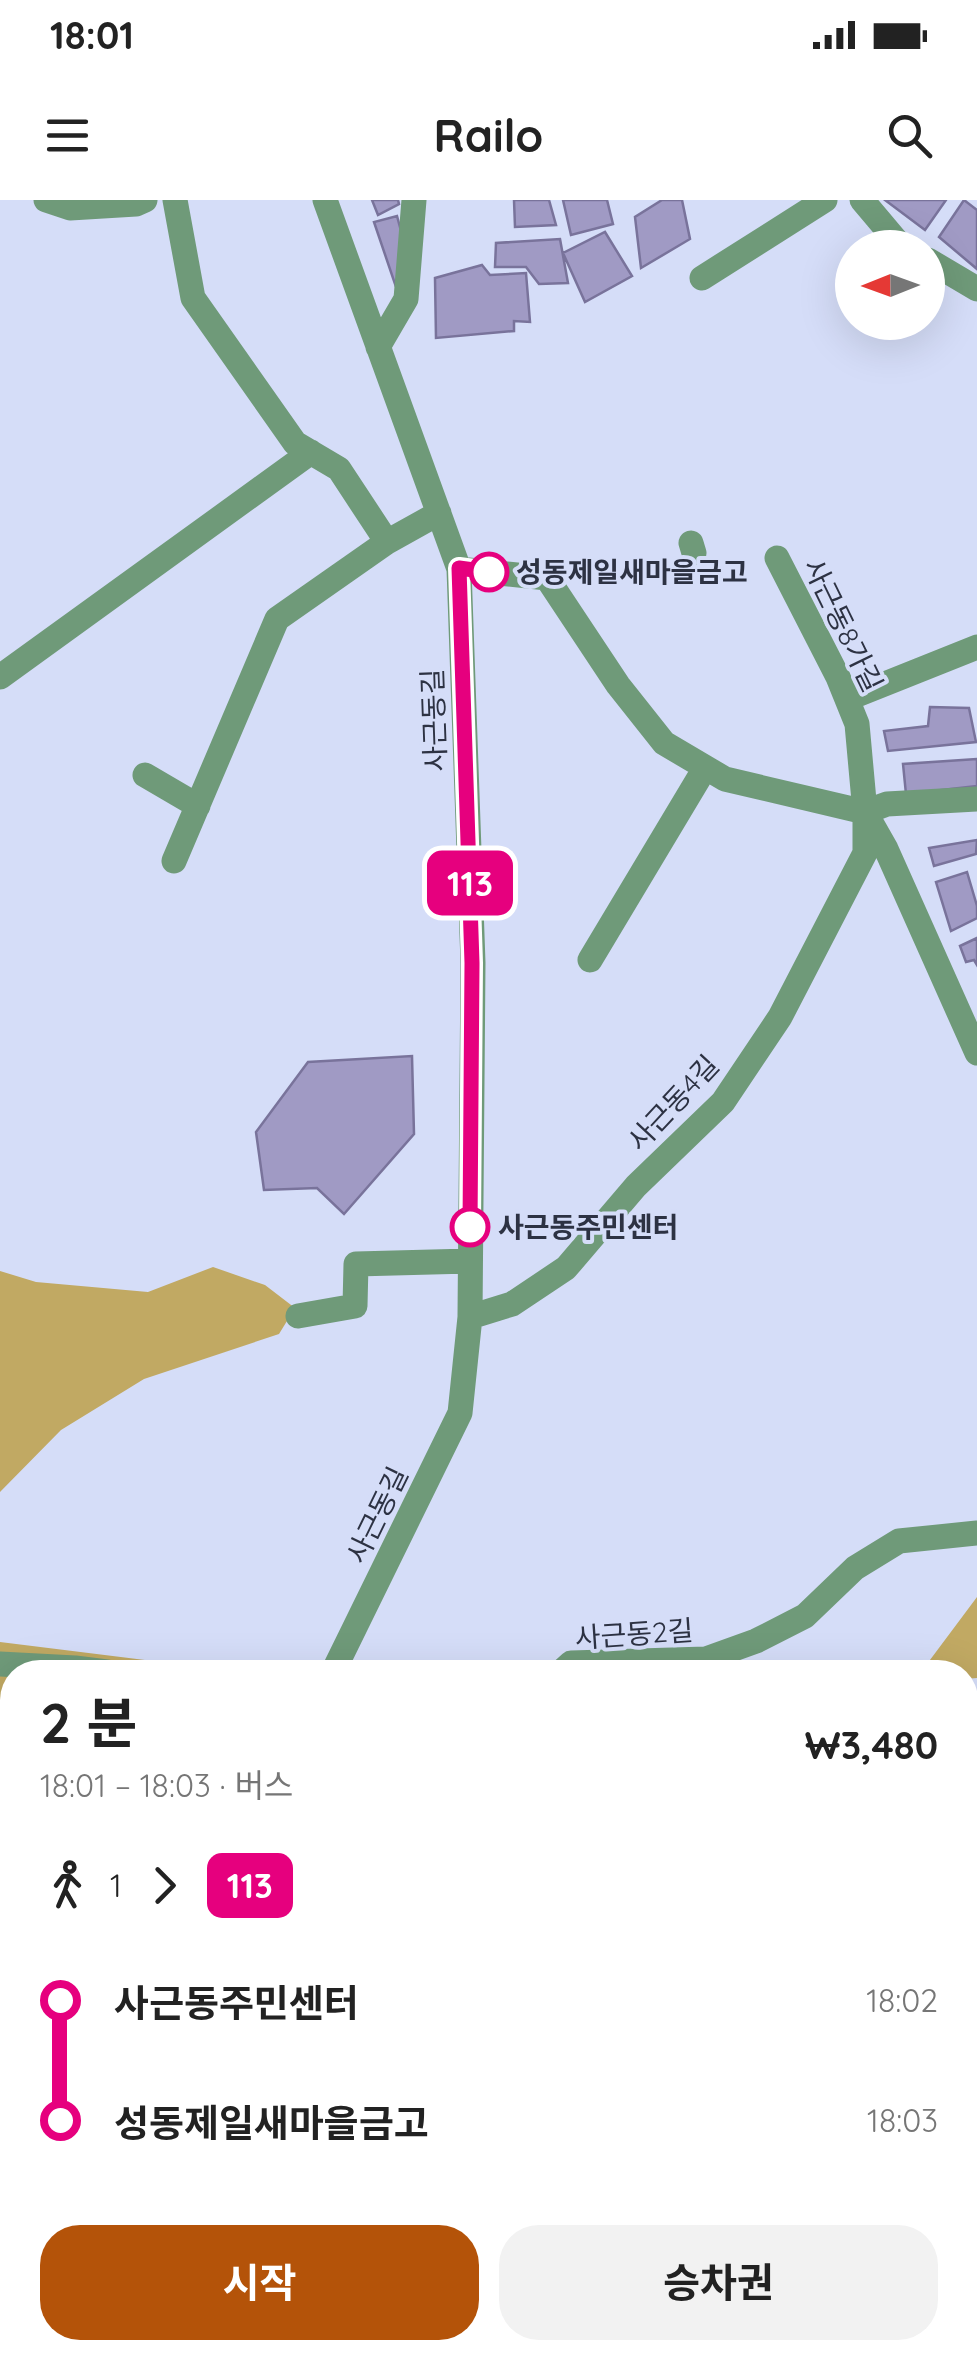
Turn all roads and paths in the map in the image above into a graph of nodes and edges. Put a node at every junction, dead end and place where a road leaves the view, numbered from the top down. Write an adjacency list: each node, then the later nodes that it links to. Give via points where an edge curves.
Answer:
1 (46, 200): 2 (street, via 70,208)
2 (145, 200)
3 (175, 200): 13 (street, via 193,298 296,443)
4 (324, 200): 12 (street, 사근동길)
5 (414, 200): 12 (street, via 406,299)
6 (825, 200): 10 (street)
7 (865, 202): 8 (street)
8 (888, 230)
9 (945, 270): 11 (street)
10 (702, 278)
11 (977, 289)
12 (378, 348): 14 (street, 사근동길)
13 (311, 452): 15 (street, via 339,469); 19 (street)
14 (439, 513): 15 (street); 17 (street, 사근동길)
15 (388, 542): 24 (street, via 277,619)
16 (778, 558): 20 (street, 사근동8가길)
17 (459, 568): 21 (street, via 547,578 664,743); 29 (street, 사근동길, via 472,963)
18 (977, 647): 20 (street)
19 (0, 677)
20 (847, 699): 25 (street, 사근동8가길, via 857,724)
21 (705, 768): 25 (street, via 724,780); 27 (street)
22 (145, 775): 24 (street)
23 (977, 800): 25 (street, via 887,804)
24 (198, 806): 26 (street)
25 (865, 812): 28 (street, 사근동8가길); 31 (street, 사근동4길, via 865,853 780,1017 724,1102 636,1186 566,1268 512,1304)
26 (174, 862)
27 (590, 960)
28 (977, 1053)
29 (470, 1260): 30 (street, via 356,1264 355,1306); 31 (street, 사근동길)
30 (298, 1316)
31 (470, 1316): 33 (street, 사근동길, via 460,1414)
32 (977, 1534): 34 (street, 사근동2길, via 898,1541 856,1568 805,1616 706,1659)
33 (339, 1660)
34 (672, 1660)

